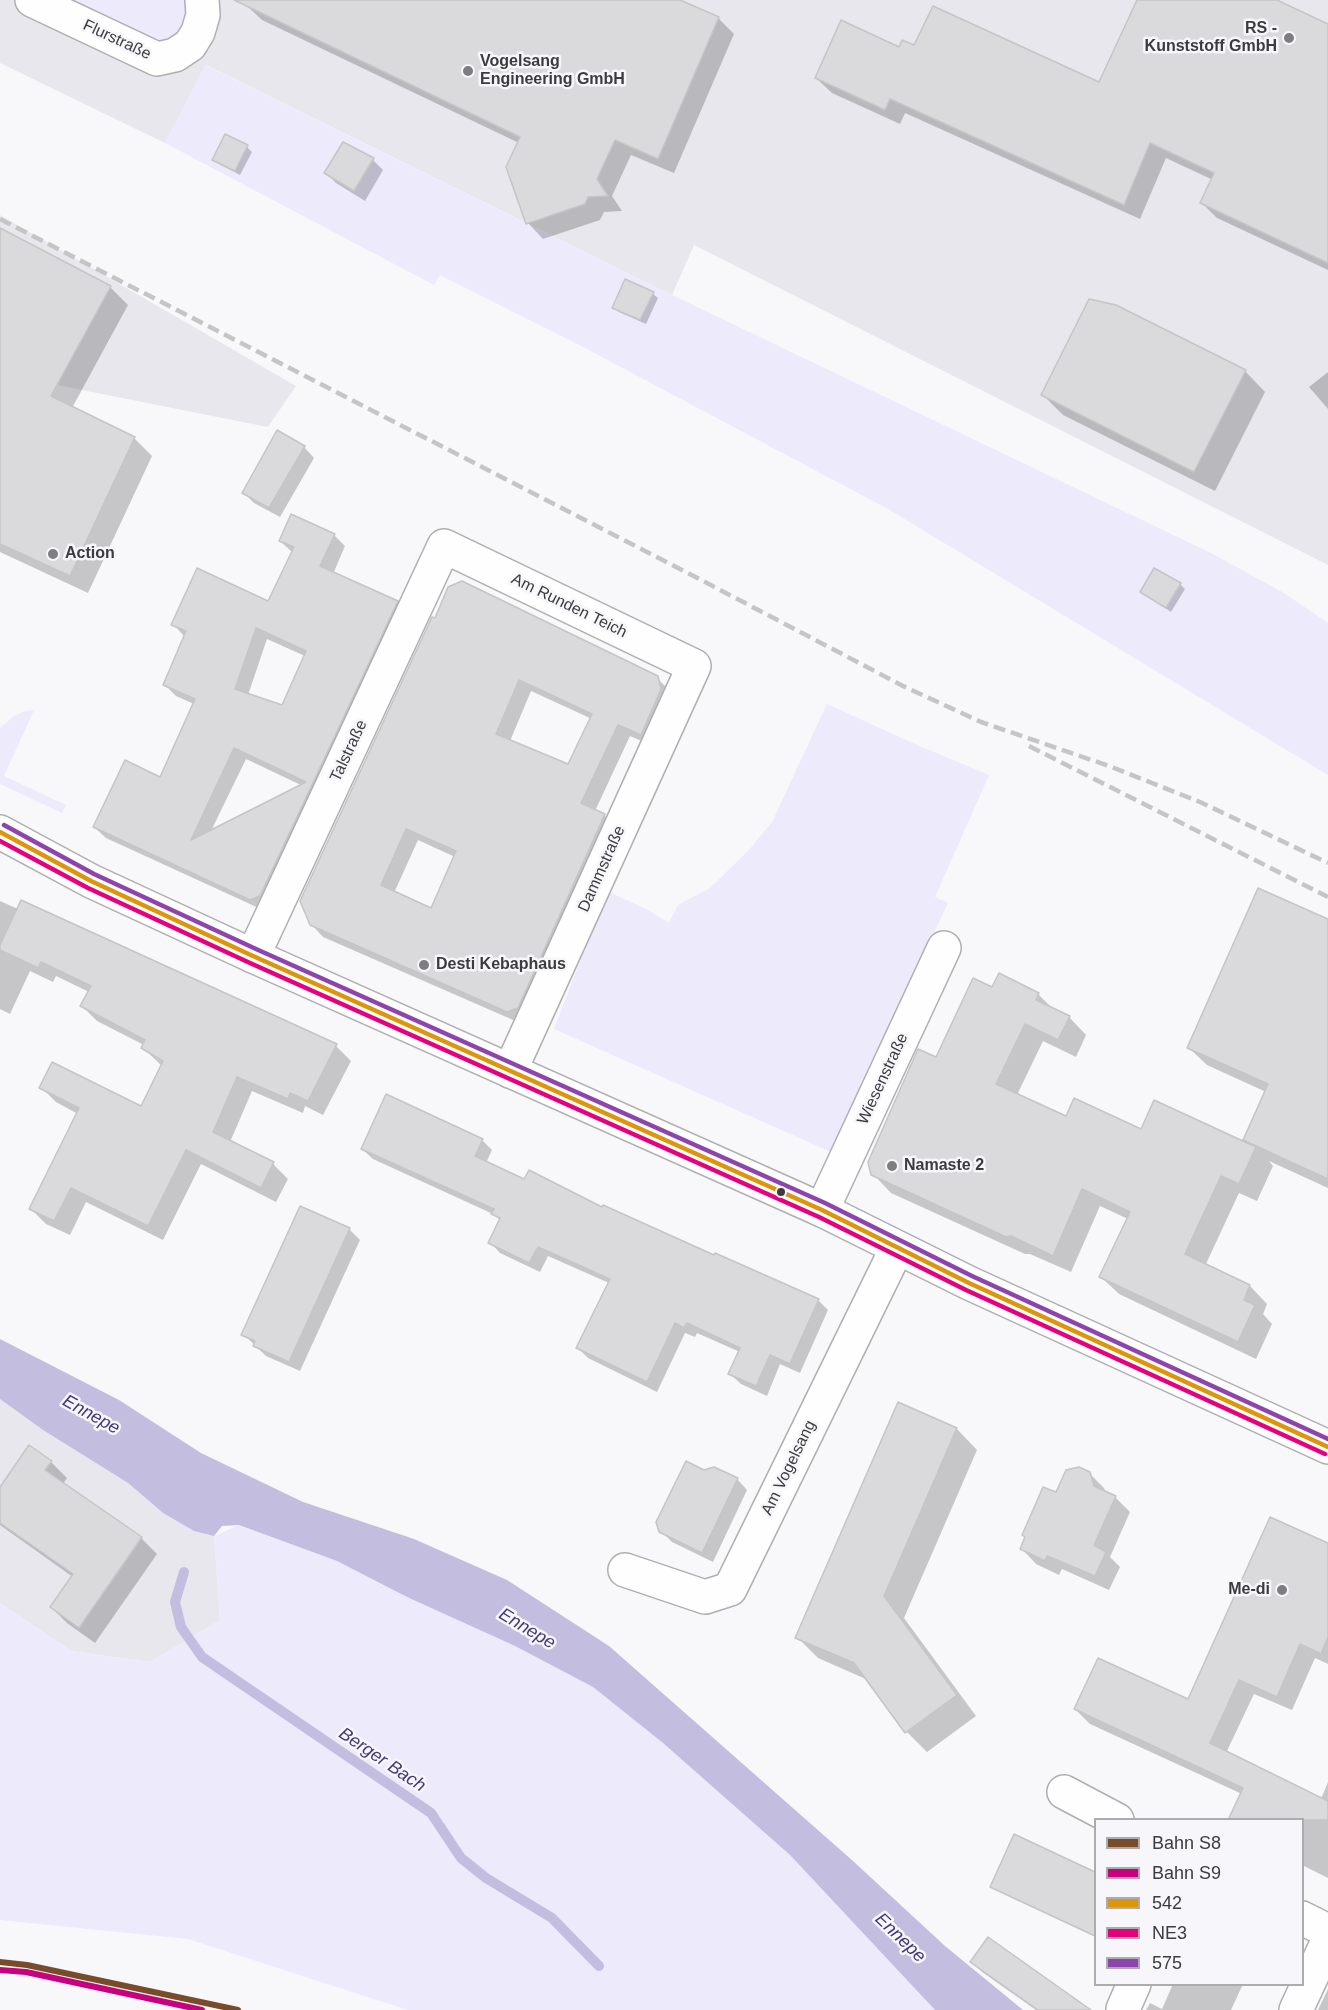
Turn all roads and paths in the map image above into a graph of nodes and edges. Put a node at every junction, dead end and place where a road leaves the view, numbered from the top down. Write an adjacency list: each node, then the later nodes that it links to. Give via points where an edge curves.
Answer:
1 (32, 0): 2 (street, Flurstraße, via 157,59 175,55 190,45 203,15)
2 (202, 0)
3 (444, 546): 4 (street, Am Runden Teich); 7 (street, Talstraße)
4 (694, 666): 8 (street, Dammstraße)
5 (0, 832): 7 (street, via 92,881)
6 (944, 948): 9 (street, Wiesenstraße)
7 (254, 956): 8 (street)
8 (510, 1071): 9 (street)
9 (822, 1210): 10 (street)
10 (897, 1248): 11 (street); 12 (street, Am Vogelsang, via 730,1588 705,1597)
11 (1328, 1447)
12 (625, 1570)
13 (1064, 1792): 14 (street)
14 (1113, 1818)
15 (1304, 1919): 16 (street)
16 (1328, 1931)
17 (1328, 1941): 20 (street)
18 (1133, 1986): 19 (street)
19 (1123, 2009)
20 (1296, 2010)

